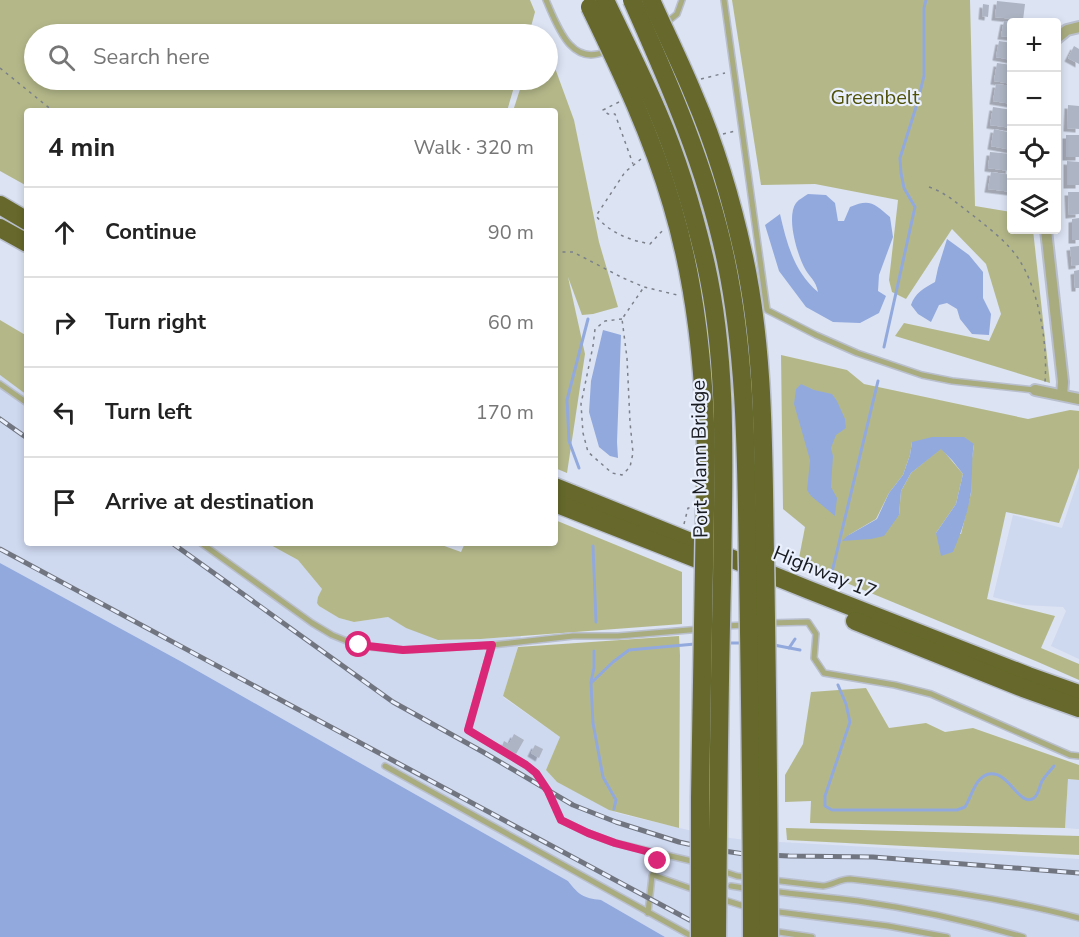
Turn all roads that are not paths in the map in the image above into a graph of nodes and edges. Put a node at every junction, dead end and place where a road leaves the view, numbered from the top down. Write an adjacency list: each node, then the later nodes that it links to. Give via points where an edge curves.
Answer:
1 (546, 0): 7 (lane)
2 (632, 0): 51 (highway, bridge, via 678,104 710,194 738,333 744,393)
3 (651, 0): 51 (highway, bridge, via 712,141 744,257 756,331 762,392 769,799)
4 (682, 0): 9 (lane, via 677,14)
5 (724, 0): 25 (lane, via 767,310 858,353 922,375)
6 (594, 2): 52 (highway, Port Mann Bridge, bridge, via 658,114 675,156 706,266 717,336 724,452 718,786)
7 (557, 24)
8 (558, 25): 14 (lane, via 569,45 588,55 598,55)
9 (659, 26)
10 (1079, 27): 12 (street)
11 (649, 31): 13 (lane)
12 (1061, 35)
13 (639, 36)
14 (629, 41)
15 (0, 193): 17 (highway)
16 (0, 205): 19 (highway)
17 (24, 206)
18 (0, 218): 21 (highway)
19 (24, 219)
20 (0, 228): 23 (highway)
21 (24, 232)
22 (1046, 234): 26 (street, via 1064,382)
23 (24, 241)
24 (0, 384): 28 (lane)
25 (1039, 391): 26 (street)
26 (1062, 395): 27 (street)
27 (1079, 399)
28 (24, 401)
29 (558, 489): 37 (highway, Highway 17)
30 (558, 504): 38 (highway, Highway 17)
31 (205, 546): 36 (lane, via 312,623 359,645 403,650)
32 (762, 623): 39 (lane, via 808,622 816,634 814,658 824,673 931,694)
33 (751, 624): 34 (lane)
34 (717, 627)
35 (706, 628): 36 (lane)
36 (492, 645): 41 (lane, via 468,730 536,773 561,820 615,843)
37 (1079, 694)
38 (1079, 708)
39 (1079, 756)
40 (385, 766): 48 (lane)
41 (661, 855): 42 (lane); 44 (lane)
42 (703, 865)
43 (712, 867): 49 (lane, via 737,876 823,886 850,879 934,889)
44 (653, 875): 48 (lane); 55 (lane, via 750,908)
45 (731, 886): 46 (lane)
46 (754, 889)
47 (765, 891): 56 (lane, via 920,911)
48 (648, 913): 50 (lane)
49 (1079, 918)
50 (675, 927): 52 (lane); 53 (lane)
51 (757, 931): 54 (lane)
52 (707, 936)
53 (693, 937)
54 (812, 937)
55 (947, 937)
56 (1023, 937)

